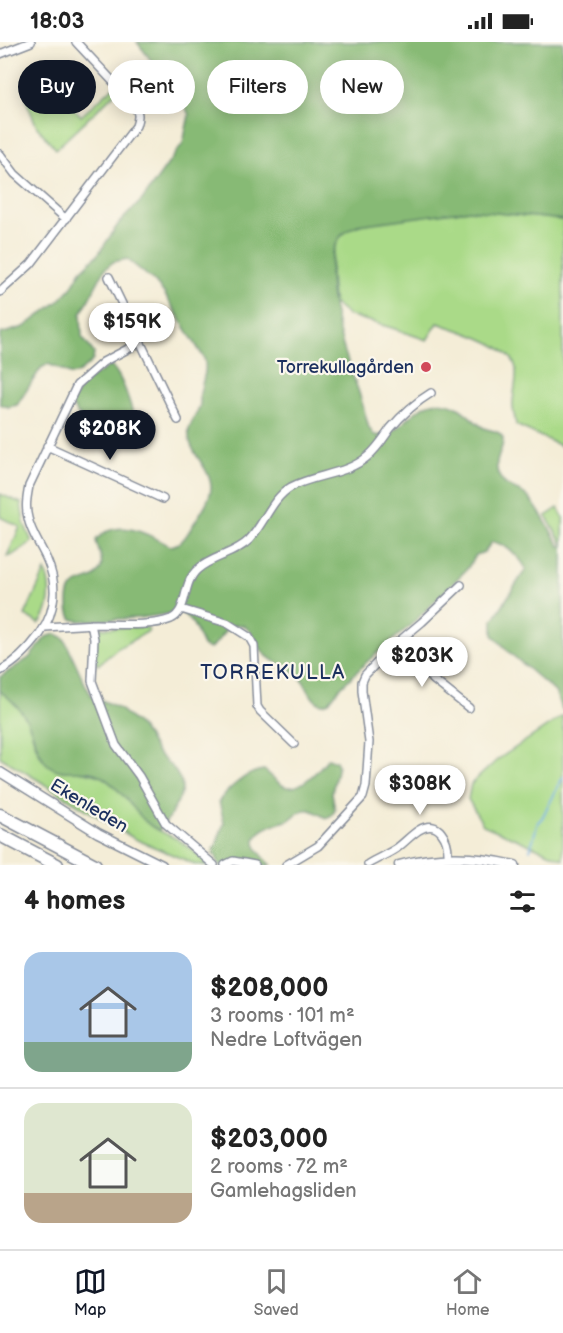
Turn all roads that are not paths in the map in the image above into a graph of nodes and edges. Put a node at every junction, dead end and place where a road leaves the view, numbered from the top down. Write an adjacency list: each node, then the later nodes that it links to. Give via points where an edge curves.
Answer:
1 (31, 42): 3 (street)
2 (76, 42): 5 (street, via 134,104 139,116 136,126)
3 (0, 54)
4 (0, 154): 5 (street, via 15,174)
5 (66, 219): 7 (street, via 31,264)
6 (109, 277): 8 (street)
7 (0, 292)
8 (141, 342): 10 (street); 11 (street, via 103,362 77,385)
9 (431, 393): 14 (street, via 402,416 362,461 297,484 283,493 247,542 209,560 192,574)
10 (178, 420)
11 (47, 446): 12 (street); 16 (street, via 27,498 28,519 47,559 55,588)
12 (163, 499)
13 (461, 585): 17 (street)
14 (181, 609): 15 (street, via 175,617 164,621); 20 (street, via 227,623 249,637 254,646 257,706)
15 (91, 624): 16 (street); 29 (street, via 92,681 116,745 166,824)
16 (45, 627): 18 (street, via 24,653)
17 (392, 647): 19 (street); 32 (street, via 370,668 362,682 369,742 363,796 318,846)
18 (0, 671)
19 (469, 708)
20 (294, 744)
21 (0, 772): 28 (street, Ekenleden, via 98,833)
22 (0, 815): 27 (highway)
23 (0, 835): 26 (highway)
24 (448, 857): 25 (street, via 446,837 438,828 431,827 418,830); 33 (street); 34 (street)
25 (368, 864)
26 (57, 865)
27 (95, 865)
28 (162, 865)
29 (214, 865)
30 (225, 865): 31 (street, via 233,861)
31 (255, 865)
32 (286, 865)
33 (399, 865)
34 (515, 865)

